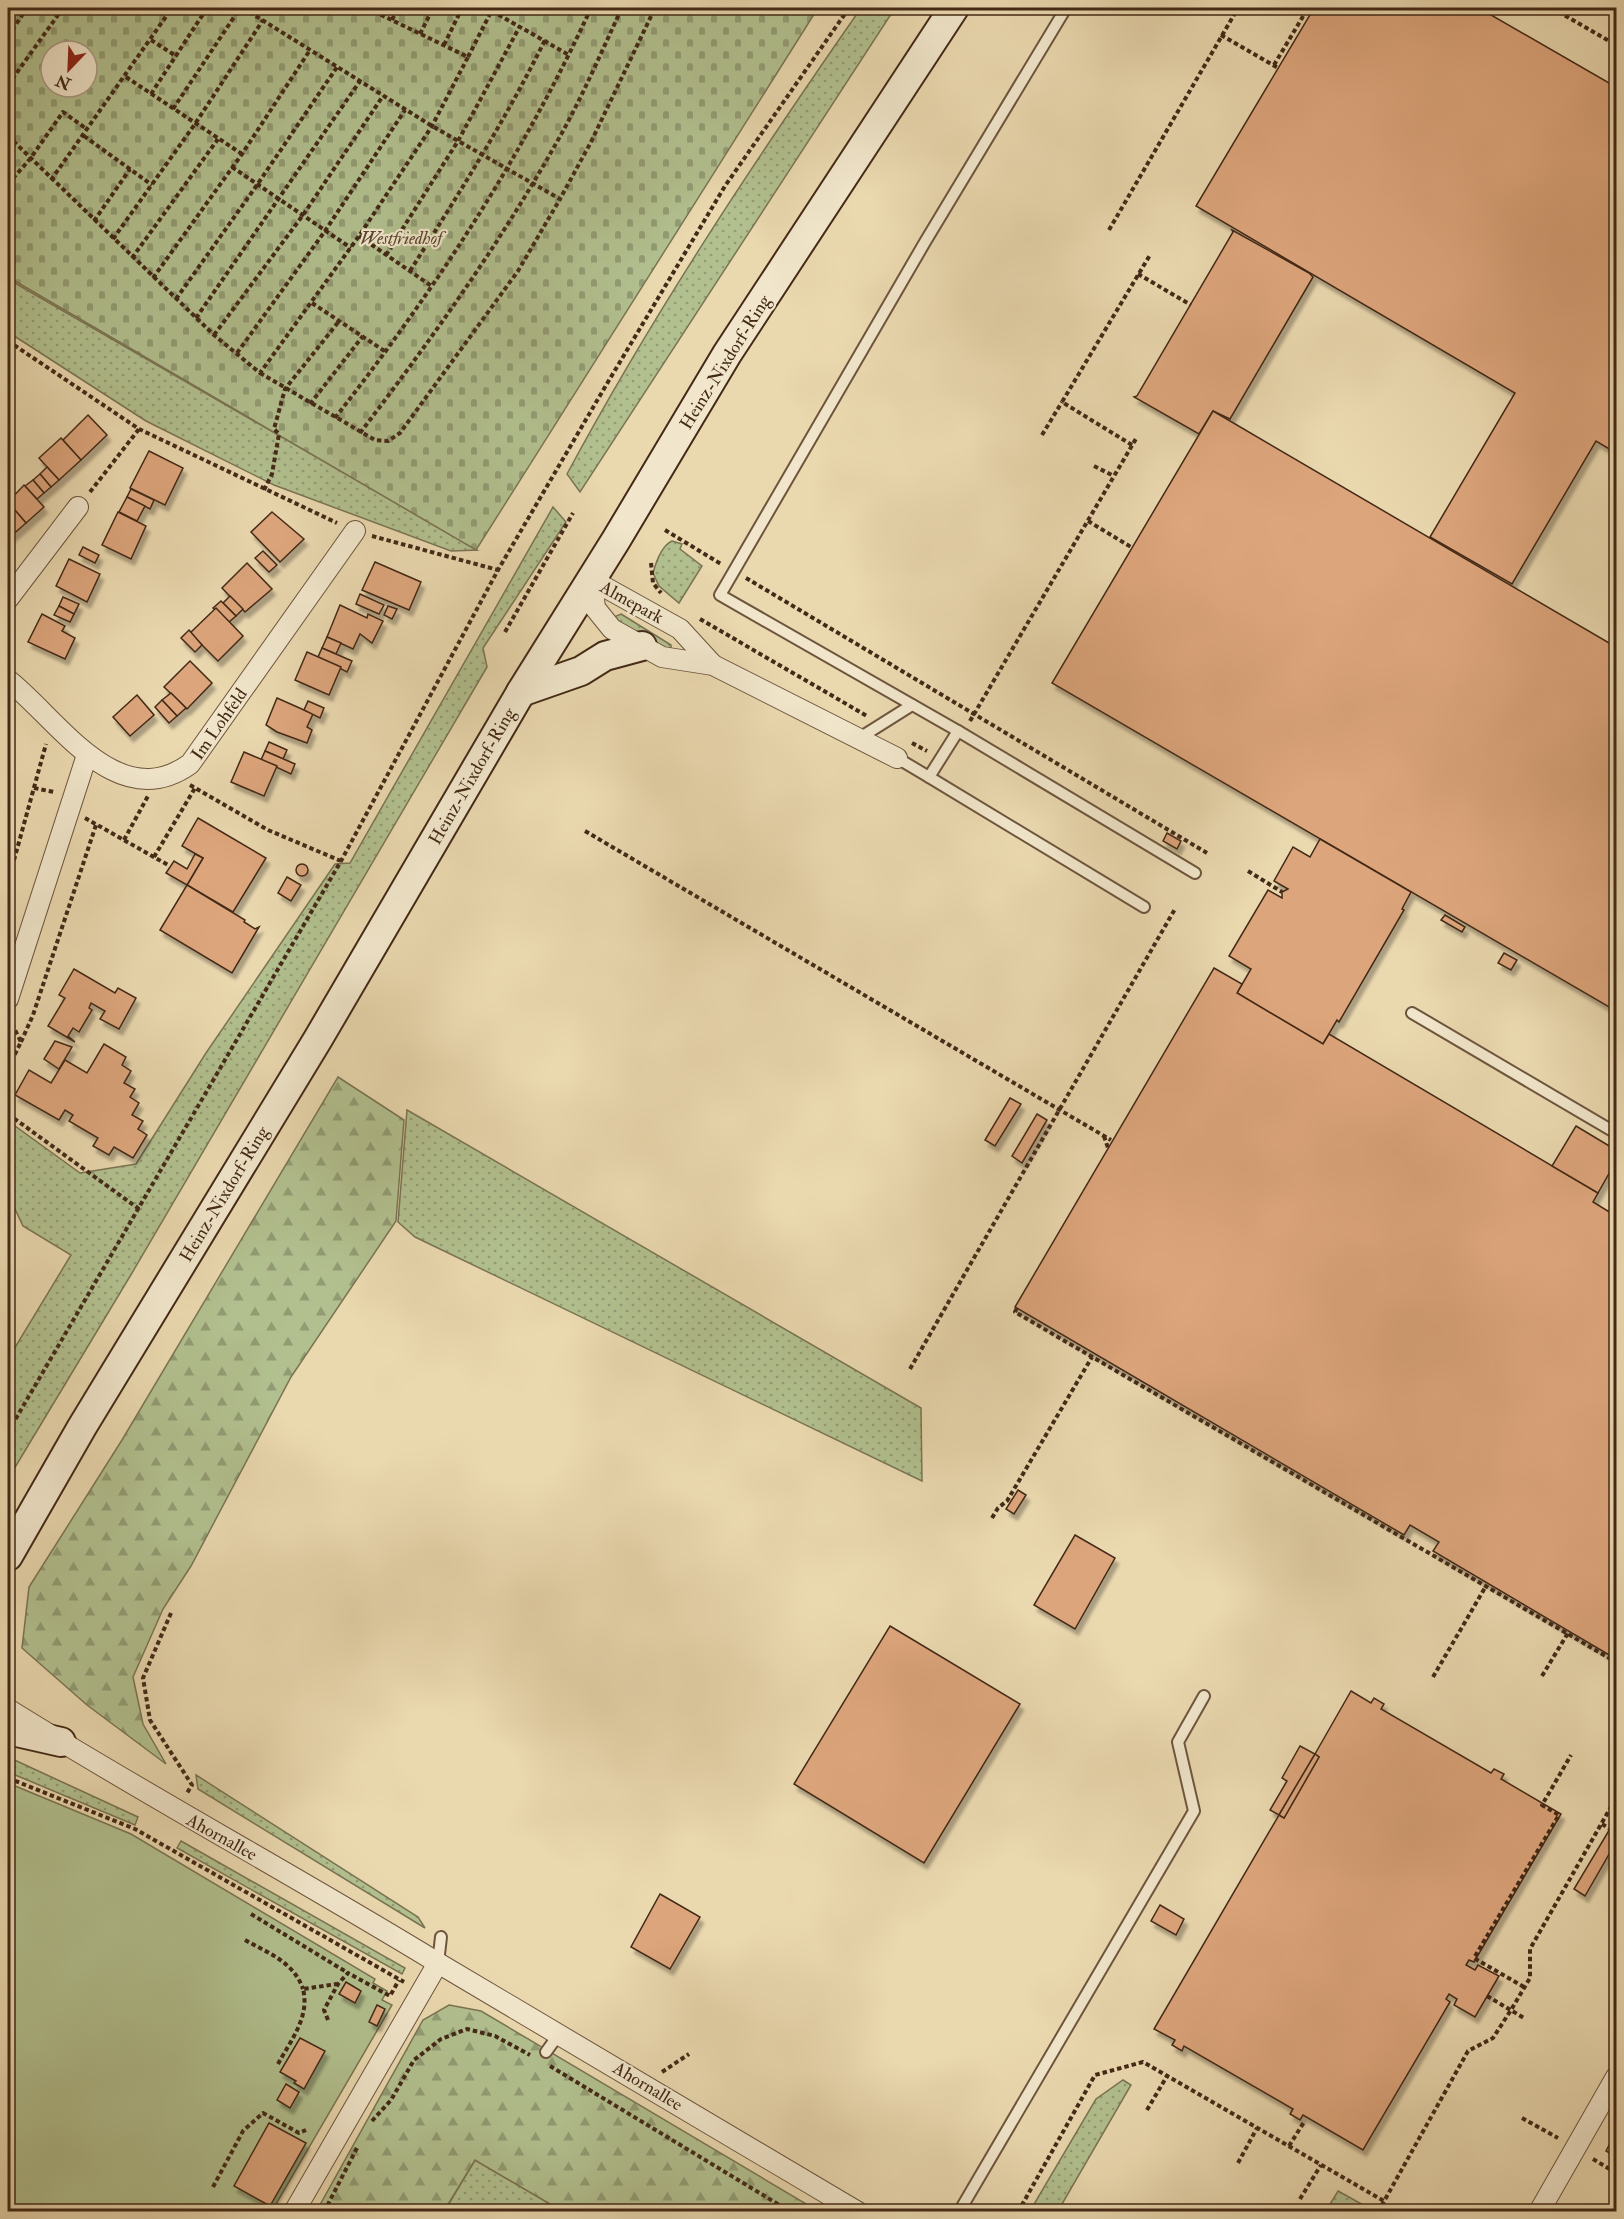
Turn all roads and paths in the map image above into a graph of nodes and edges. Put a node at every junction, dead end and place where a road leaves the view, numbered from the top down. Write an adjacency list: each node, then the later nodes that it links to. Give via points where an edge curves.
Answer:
1 (27, 8): 27 (path)
2 (63, 8): 39 (path)
3 (172, 8): 28 (path)
4 (207, 8): 34 (path)
5 (241, 8): 22 (path); 42 (path)
6 (368, 8): 23 (path)
7 (398, 8): 23 (path)
8 (433, 8): 25 (path)
9 (462, 8): 30 (path)
10 (591, 8): 33 (path)
11 (622, 8): 59 (path, via 564,129)
12 (655, 8): 62 (path)
13 (849, 8): 108 (path, via 725,186)
14 (954, 8): 110 (main road, Heinz-Nixdorf-Ring, via 727,354)
15 (1066, 8): 109 (lane)
16 (1238, 8): 26 (path)
17 (1308, 8): 26 (path, via 1276,66)
18 (1552, 8): 31 (path)
19 (1612, 8): 21 (lane)
20 (493, 9): 24 (path); 35 (path)
21 (1617, 10)
22 (263, 20): 32 (path); 44 (path)
23 (392, 20): 25 (path)
24 (520, 26): 29 (path); 50 (path)
25 (420, 34): 30 (path)
26 (1221, 35): 66 (path)
27 (8, 36)
28 (151, 40): 34 (path); 37 (path)
29 (544, 40): 33 (path); 52 (path)
30 (444, 45): 35 (path)
31 (1617, 45)
32 (310, 50): 36 (path); 51 (path)
33 (570, 55): 56 (path)
34 (176, 56): 40 (path)
35 (468, 57): 45 (path)
36 (337, 67): 38 (path); 61 (path)
37 (126, 77): 40 (path); 46 (path)
38 (360, 81): 41 (path); 63 (path)
39 (8, 85)
40 (151, 94): 42 (path)
41 (383, 96): 43 (path); 64 (path)
42 (173, 109): 44 (path)
43 (405, 110): 45 (path); 67 (path)
44 (195, 124): 49 (path); 60 (path)
45 (432, 126): 50 (path); 68 (path)
46 (88, 130): 48 (path); 53 (path, via 63,112)
47 (8, 136): 53 (path)
48 (84, 136): 55 (path); 57 (path)
49 (218, 139): 51 (path); 73 (path)
50 (458, 141): 52 (path); 71 (path)
51 (242, 154): 54 (path)
52 (483, 156): 56 (path); 74 (path)
53 (30, 159): 57 (path); 58 (path)
54 (232, 167): 61 (path); 76 (path)
55 (130, 169): 60 (path); 65 (path)
56 (507, 170): 59 (path); 77 (path)
57 (51, 180): 65 (path)
58 (8, 182)
59 (532, 184): 62 (path); 94 (path, via 463,294)
60 (152, 185): 69 (path)
61 (257, 185): 63 (path); 78 (path)
62 (560, 199): 94 (path, via 505,290 400,433 388,441)
63 (279, 200): 64 (path); 81 (path)
64 (303, 215): 67 (path); 83 (path)
65 (94, 221): 69 (path)
66 (1109, 230)
67 (325, 231): 70 (path); 87 (path)
68 (359, 236): 70 (path); 71 (path)
69 (113, 239): 73 (path)
70 (351, 248): 79 (path)
71 (386, 255): 74 (path)
72 (1150, 255): 75 (path)
73 (132, 258): 76 (path)
74 (410, 271): 77 (path)
75 (1138, 274): 80 (path); 90 (path)
76 (153, 278): 78 (path)
77 (433, 287): 86 (path)
78 (176, 299): 81 (path)
79 (312, 303): 82 (path); 88 (path)
80 (1191, 305)
81 (196, 318): 83 (path)
82 (340, 320): 84 (path); 89 (path)
83 (214, 335): 87 (path)
84 (363, 336): 86 (path); 91 (path)
85 (8, 341): 93 (path)
86 (387, 352): 92 (path)
87 (237, 353): 88 (path)
88 (260, 373): 89 (path)
89 (285, 389): 91 (path); 100 (path, via 274,429 279,434 272,474)
90 (1062, 402): 95 (path); 97 (path)
91 (310, 404): 92 (path)
92 (335, 418): 94 (path)
93 (139, 429): 100 (path); 101 (path)
94 (360, 433)
95 (1042, 435)
96 (1137, 437): 97 (path)
97 (1132, 445): 99 (path)
98 (1094, 466): 99 (path)
99 (1114, 476): 103 (path)
100 (264, 490): 105 (path)
101 (78, 507): 112 (street)
102 (573, 513): 114 (path)
103 (1088, 521): 106 (path); 120 (path)
104 (665, 530): 109 (path)
105 (355, 531): 108 (path); 128 (street, Im Lohfeld, via 190,764)
106 (1131, 547)
107 (651, 563): 111 (path, via 653,583)
108 (498, 570): 138 (path)
109 (734, 571): 119 (lane, via 720,595); 120 (path)
110 (592, 579): 115 (street, Almepark, via 595,608 612,629); 116 (street, Almepark, via 680,629); 118 (main road, Heinz-Nixdorf-Ring)
111 (667, 598)
112 (8, 599)
113 (696, 617): 121 (path)
114 (505, 632)
115 (642, 646): 116 (street, Almepark, via 662,657); 118 (main road, via 605,656 581,671)
116 (713, 665): 123 (street, Almepark)
117 (8, 680): 125 (street, Im Lohfeld)
118 (521, 692): 163 (main road, Heinz-Nixdorf-Ring)
119 (912, 705): 121 (lane); 122 (lane)
120 (974, 713): 136 (path)
121 (881, 724): 123 (lane); 127 (path)
122 (958, 731): 127 (lane); 141 (lane)
123 (858, 739): 126 (street, Almepark)
124 (46, 743): 142 (path)
125 (87, 755): 130 (street, Im Lohfeld, via 132,778); 132 (street)
126 (897, 759): 129 (lane)
127 (940, 759): 129 (lane)
128 (174, 776): 130 (street, Im Lohfeld); 131 (path)
129 (929, 777): 144 (lane)
130 (149, 780): 135 (path, via 148,799)
131 (195, 788): 137 (path); 138 (path, via 268,830)
132 (67, 808): 133 (path); 146 (street)
133 (96, 825): 135 (path); 149 (path)
134 (585, 831): 151 (path)
135 (124, 840): 137 (path)
136 (1207, 853)
137 (154, 857): 139 (path)
138 (341, 861): 157 (path)
139 (168, 865)
140 (1248, 872): 143 (path)
141 (1195, 873)
142 (8, 882)
143 (1282, 892)
144 (1144, 907)
145 (1175, 909): 151 (path)
146 (8, 999)
147 (1412, 1014): 153 (lane)
148 (8, 1015): 149 (path)
149 (21, 1042): 150 (path)
150 (8, 1068)
151 (1060, 1110): 154 (path); 160 (path)
152 (8, 1114): 157 (path)
153 (1617, 1133)
154 (1104, 1135): 155 (path); 156 (path)
155 (1111, 1140)
156 (1108, 1148)
157 (139, 1209): 161 (path)
158 (1017, 1308): 159 (path, via 1015,1312)
159 (1092, 1357): 162 (path, via 1007,1501); 164 (path)
160 (910, 1369)
161 (8, 1432)
162 (992, 1518)
163 (8, 1556)
164 (1486, 1586): 166 (path); 169 (path)
165 (171, 1613): 177 (path, via 143,1678 150,1720 192,1785)
166 (1568, 1632): 167 (path); 168 (path)
167 (1617, 1662)
168 (1542, 1676)
169 (1432, 1677)
170 (1204, 1696): 217 (lane, via 1178,1742 1194,1810)
171 (8, 1709): 173 (street, Ahornallee)
172 (8, 1730): 173 (main road)
173 (61, 1742): 177 (street, Ahornallee)
174 (1571, 1755): 187 (path, via 1542,1805 1559,1815 1474,1958)
175 (8, 1778): 185 (path, via 135,1829)
176 (1617, 1798): 178 (path)
177 (177, 1812): 183 (street, Ahornallee, via 315,1888)
178 (1602, 1824): 179 (path); 187 (path, via 1530,1949 1530,1978)
179 (1610, 1829)
180 (251, 1914): 184 (path)
181 (441, 1937): 183 (lane)
182 (245, 1940): 188 (path, via 286,1963)
183 (438, 1963): 189 (street); 194 (street, Ahornallee)
184 (348, 1973): 185 (path, via 390,1996); 186 (path)
185 (399, 1980): 189 (path)
186 (338, 1984): 188 (path); 193 (path, via 324,2010)
187 (1524, 1987): 191 (path)
188 (303, 1989): 197 (path, via 304,2016)
189 (420, 1991): 213 (street)
190 (1487, 1996): 191 (path)
191 (1511, 2010): 192 (path); 212 (path, via 1493,2038 1468,2051)
192 (1524, 2018)
193 (328, 2020)
194 (559, 2034): 195 (lane); 200 (street, Ahornallee)
195 (546, 2052)
196 (689, 2054): 200 (path)
197 (278, 2064)
198 (1167, 2076): 201 (path); 203 (path); 218 (path, via 1143,2062 1095,2075)
199 (1617, 2077): 220 (street)
200 (643, 2083): 216 (street, Ahornallee)
201 (1147, 2110)
202 (1304, 2122): 207 (path)
203 (1257, 2128): 207 (path); 208 (path)
204 (306, 2130): 210 (path, via 299,2133 263,2113 243,2131)
205 (366, 2131): 215 (path, via 391,2100 414,2060 441,2039 467,2029 495,2036 540,2060)
206 (361, 2142): 214 (path)
207 (1289, 2146): 209 (path)
208 (1238, 2163)
209 (1321, 2165): 211 (path); 212 (path)
210 (213, 2187)
211 (1300, 2199)
212 (1384, 2201): 219 (path)
213 (294, 2211)
214 (324, 2211)
215 (791, 2211)
216 (858, 2211)
217 (959, 2211)
218 (1018, 2211)
219 (1378, 2211)
220 (1539, 2211)

